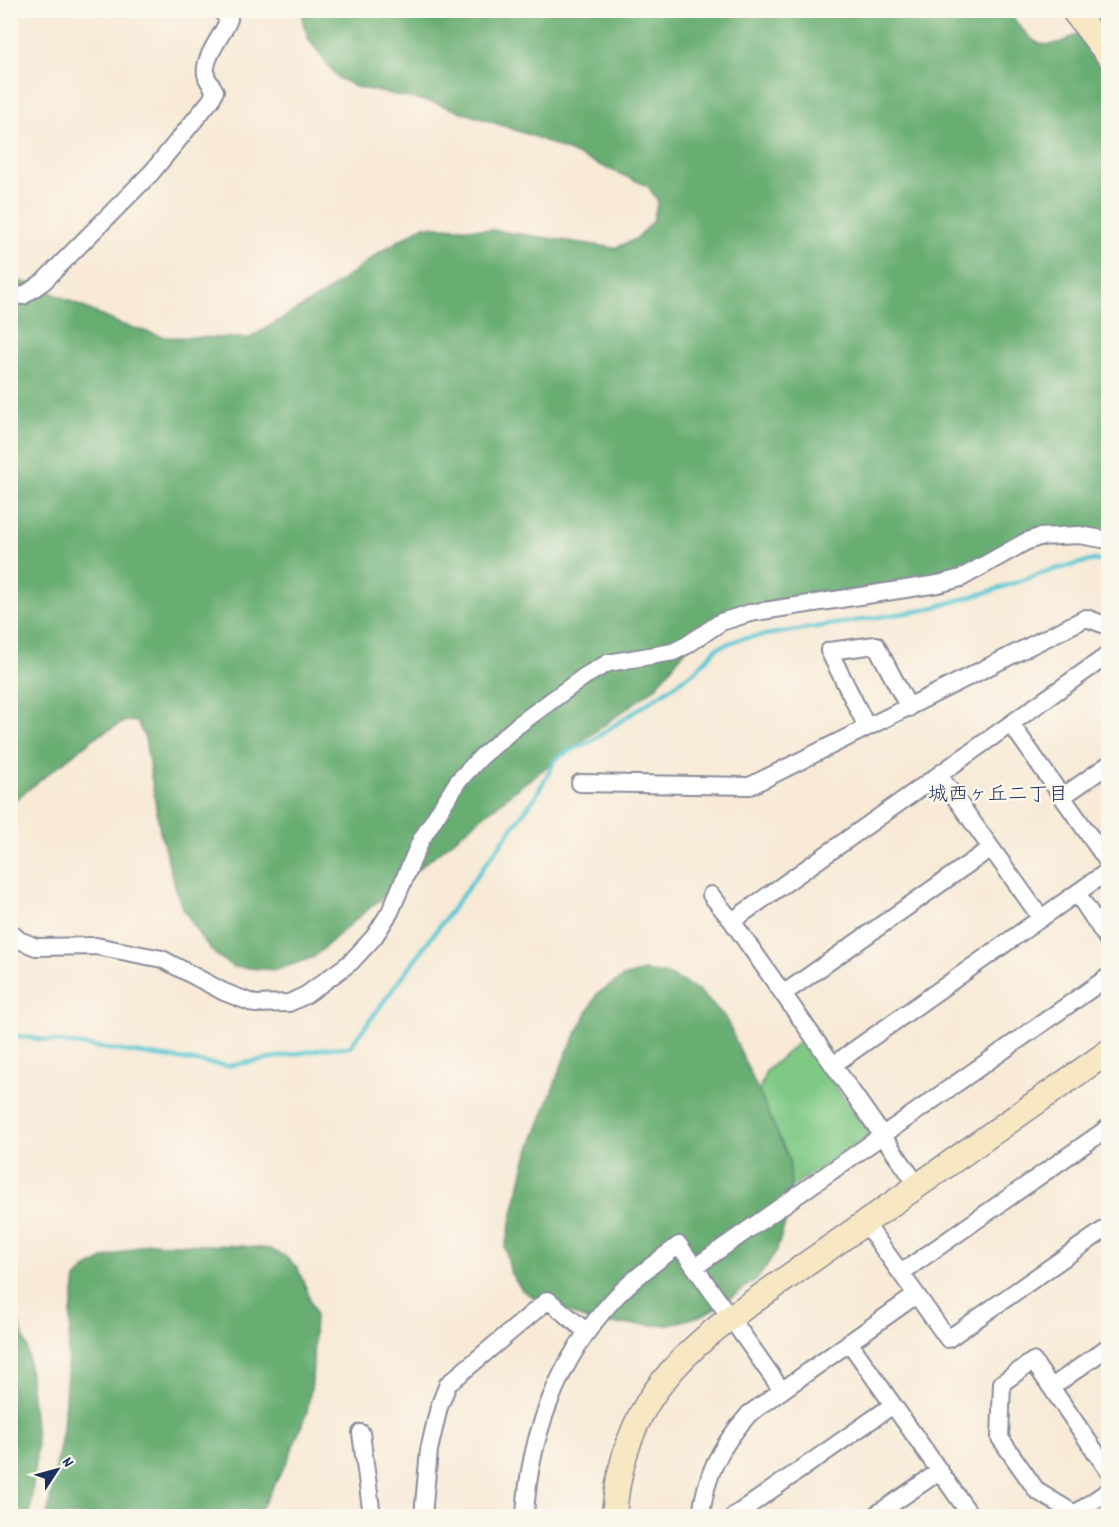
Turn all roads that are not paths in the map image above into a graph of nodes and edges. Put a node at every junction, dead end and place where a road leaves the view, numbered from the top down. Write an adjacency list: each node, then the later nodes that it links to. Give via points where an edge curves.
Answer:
1 (1073, 10): 3 (street)
2 (227, 14): 4 (street, via 206,69 215,91 211,100 152,172 43,282 23,296)
3 (1108, 55)
4 (10, 294)
5 (1108, 540): 22 (street, via 1039,537 961,578 750,613 721,622 673,652 608,663 518,724 458,781 421,840 390,912 374,938 351,962 306,995 289,1002 255,1004 162,959 96,946 36,946)
6 (1108, 627): 8 (street, via 1086,618)
7 (1108, 655): 9 (street)
8 (909, 708): 10 (street); 10 (street, via 876,645 829,651)
9 (1011, 724): 12 (street); 14 (street)
10 (867, 727): 13 (street, via 750,786)
11 (1108, 765): 14 (street)
12 (939, 775): 15 (street); 21 (street)
13 (580, 783)
14 (1062, 797): 16 (street)
15 (991, 848): 20 (street); 25 (street)
16 (1108, 862)
17 (1108, 871): 18 (street)
18 (1077, 893): 20 (street); 23 (street)
19 (711, 895): 21 (street)
20 (1041, 918): 27 (street)
21 (732, 921): 25 (street)
22 (10, 932)
23 (1108, 940)
24 (1108, 977): 29 (street)
25 (783, 994): 27 (street)
26 (1108, 1052): 30 (street)
27 (833, 1065): 29 (street)
28 (1108, 1128): 34 (street)
29 (883, 1135): 30 (street); 33 (street)
30 (918, 1186): 31 (street)
31 (865, 1223): 34 (street); 36 (street)
32 (1108, 1227): 35 (street, via 948,1340)
33 (695, 1267): 36 (street); 37 (street, via 679,1245 613,1300)
34 (901, 1273): 35 (street)
35 (916, 1295): 38 (street)
36 (731, 1317): 41 (street); 50 (street, via 684,1356 644,1406 622,1460)
37 (587, 1332): 48 (street, via 548,1300 448,1384 429,1450); 49 (street, via 554,1388 537,1436 526,1486)
38 (849, 1342): 41 (street); 42 (street)
39 (1108, 1347): 40 (street)
40 (1052, 1387): 44 (street); 46 (street, via 1033,1361 1002,1383 1000,1438 1037,1491 1075,1514)
41 (781, 1389): 51 (street, via 749,1414 732,1434 711,1469)
42 (894, 1405): 45 (street); 52 (street)
43 (361, 1433): 47 (street)
44 (1108, 1470)
45 (940, 1471): 53 (street); 54 (street)
46 (1108, 1491)
47 (372, 1516)
48 (423, 1516)
49 (525, 1516)
50 (614, 1516)
51 (701, 1516)
52 (734, 1516)
53 (874, 1516)
54 (972, 1516)

